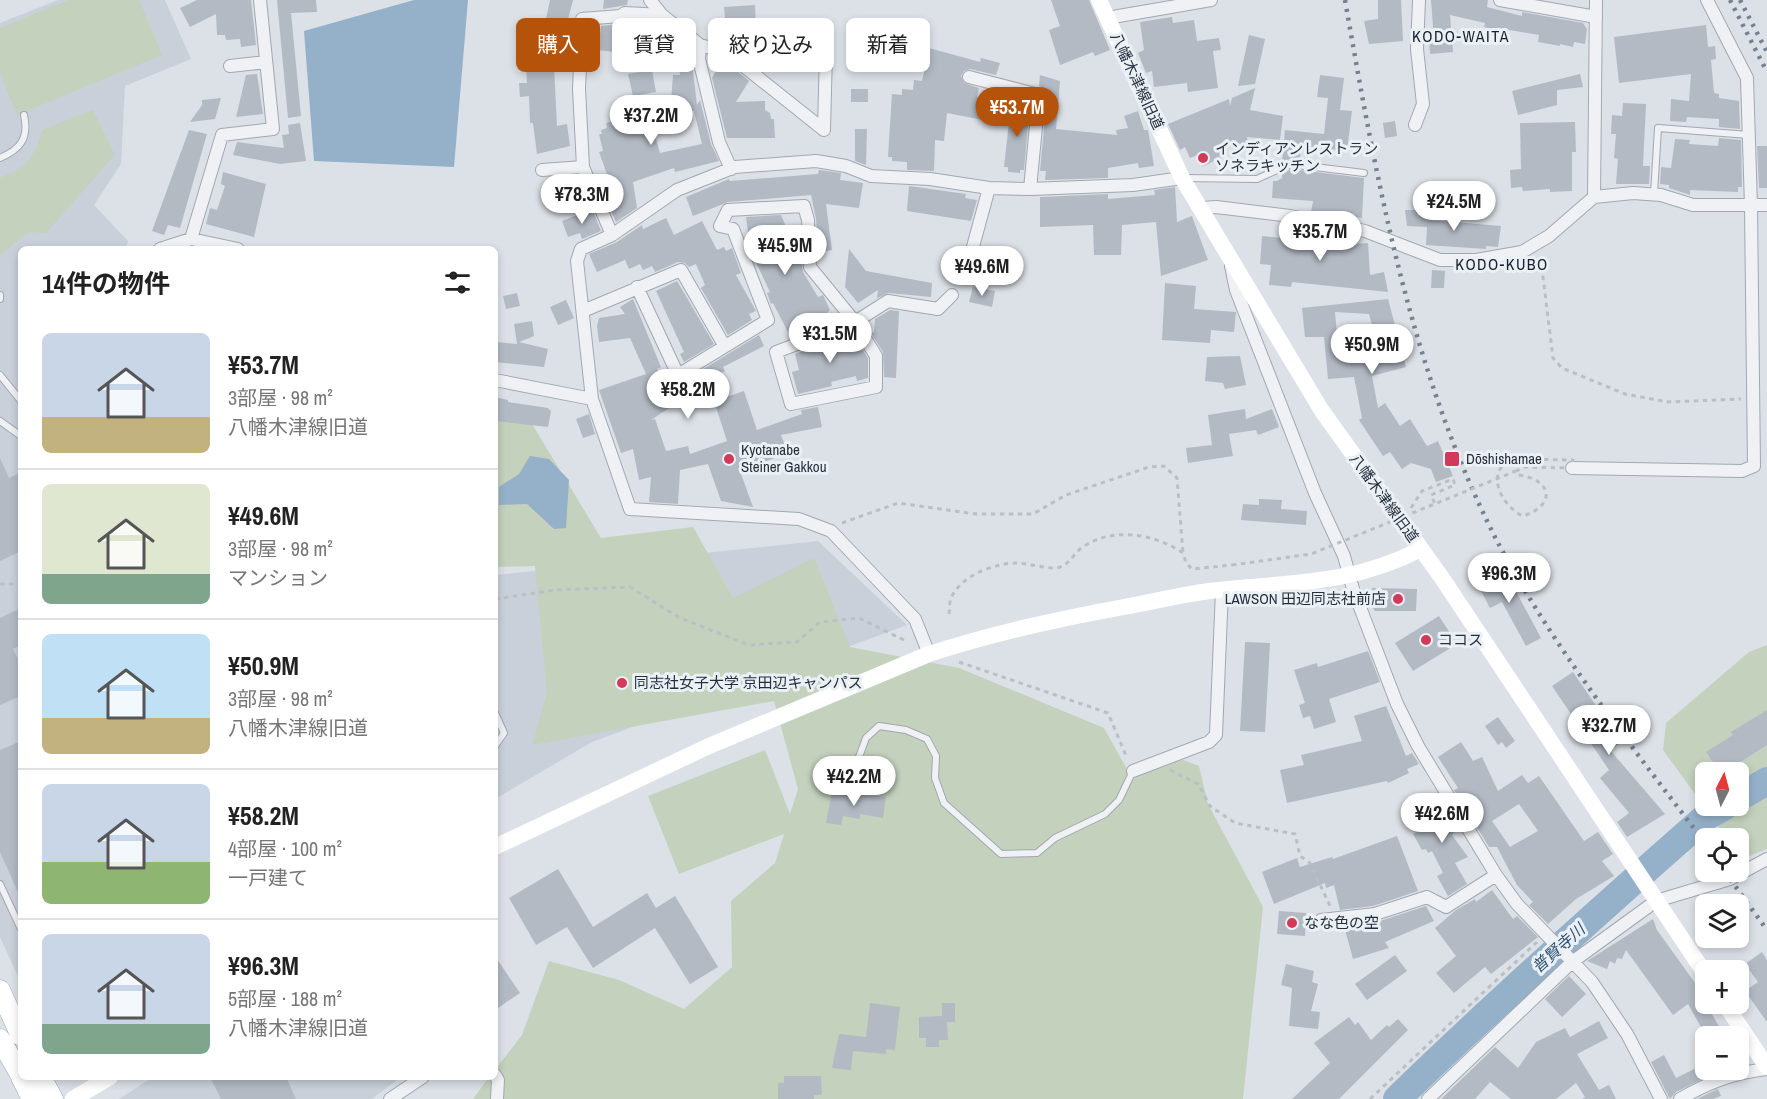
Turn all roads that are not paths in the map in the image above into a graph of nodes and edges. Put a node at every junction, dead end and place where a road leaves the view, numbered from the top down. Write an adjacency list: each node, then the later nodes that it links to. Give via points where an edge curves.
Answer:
1 (260, 0): 14 (street)
2 (650, 0): 9 (street)
3 (1099, 0): 11 (street, 八幡木津線旧道)
4 (1211, 0): 11 (street)
5 (1419, 0): 20 (street, via 1417,49 1423,104)
6 (1500, 0): 10 (street)
7 (1596, 0): 10 (street)
8 (1707, 0): 21 (street, via 1747,78)
9 (662, 15): 12 (street); 23 (street, via 625,13 582,19 579,89)
10 (1596, 17): 31 (street)
11 (1107, 18): 27 (street, 八幡木津線旧道)
12 (700, 45): 13 (street); 24 (street, via 699,59)
13 (708, 47)
14 (266, 62): 15 (street); 36 (street, via 273,129 222,135)
15 (230, 66)
16 (751, 72): 17 (street, via 824,130)
17 (825, 72)
18 (969, 77): 29 (street, via 1040,95)
19 (24, 116): 22 (lane, via 27,129 23,141 14,153)
20 (1415, 125)
21 (1749, 135): 30 (lane, via 1658,128); 33 (street)
22 (0, 158)
23 (583, 167): 25 (street); 35 (street)
24 (731, 169): 28 (street, via 816,161 846,166 871,176); 35 (street, via 677,190)
25 (542, 170)
26 (1364, 173): 27 (lane, via 1290,164 1257,179)
27 (1182, 178): 29 (street, via 1133,185); 34 (street, 八幡木津線旧道)
28 (989, 188): 29 (street); 40 (street)
29 (1030, 189)
30 (1654, 195): 31 (street); 33 (street, via 1693,205)
31 (1594, 196): 34 (street, via 1549,236 1522,252 1440,260 1341,225)
32 (1767, 205): 33 (street)
33 (1751, 206): 52 (street, via 1754,466 1742,471)
34 (1202, 208): 39 (street, 八幡木津線旧道)
35 (612, 235): 43 (street, via 581,249 577,261)
36 (191, 239): 37 (street); 38 (street)
37 (169, 246)
38 (224, 246)
39 (1227, 251): 53 (street, 八幡木津線旧道, via 1322,411); 54 (street, via 1236,290)
40 (971, 254)
41 (637, 287): 43 (street); 45 (street, via 681,270); 45 (street, via 678,375)
42 (952, 295): 44 (street, via 938,309 888,301)
43 (583, 310): 49 (street)
44 (855, 322): 44 (street, via 876,356 876,387 791,404 776,352); 45 (street, via 810,267 804,206 728,210 720,226 733,229 768,320)
45 (724, 345)
46 (0, 375): 48 (lane)
47 (498, 382): 49 (street)
48 (18, 397)
49 (591, 399): 56 (street, via 630,509 799,519 831,531 915,619)
50 (0, 421): 51 (lane)
51 (18, 434)
52 (1572, 468)
53 (1421, 549): 54 (street, via 1383,567); 65 (street, 八幡木津線旧道)
54 (1350, 576): 55 (street); 63 (street, via 1396,704)
55 (1222, 590): 56 (street, via 1044,622); 59 (street, via 1216,735 1209,742)
56 (929, 654): 61 (street, via 709,746)
57 (498, 720): 58 (lane, via 504,733)
58 (498, 742)
59 (1132, 771): 60 (lane, via 1119,800 1105,814 1055,838 1037,853 1001,854 945,803 935,778 936,756 927,739 906,730 879,726 866,738)
60 (852, 776)
61 (498, 846)
62 (1767, 859): 65 (street, via 1730,879)
63 (1496, 875): 67 (street, via 1446,907 1427,897 1375,915); 69 (street, via 1517,904)
64 (0, 884): 66 (lane)
65 (1654, 898): 68 (street, 八幡木津線旧道); 69 (street)
66 (18, 916)
67 (1321, 920)
68 (1696, 960)
69 (1571, 961): 86 (street); 87 (street, via 1592,982 1627,1034)
70 (0, 990): 72 (main road)
71 (1732, 1014): 74 (street)
72 (18, 1029)
73 (0, 1039): 75 (main road)
74 (1767, 1068): 88 (street, via 1710,1082)
75 (18, 1072)
76 (22, 1080): 81 (main road)
77 (43, 1080): 82 (main road)
78 (105, 1080): 83 (street)
79 (415, 1080): 84 (street)
80 (498, 1080): 85 (street)
81 (32, 1099)
82 (53, 1099)
83 (74, 1099)
84 (390, 1099)
85 (497, 1099)
86 (1428, 1099)
87 (1661, 1099)
88 (1680, 1099)

